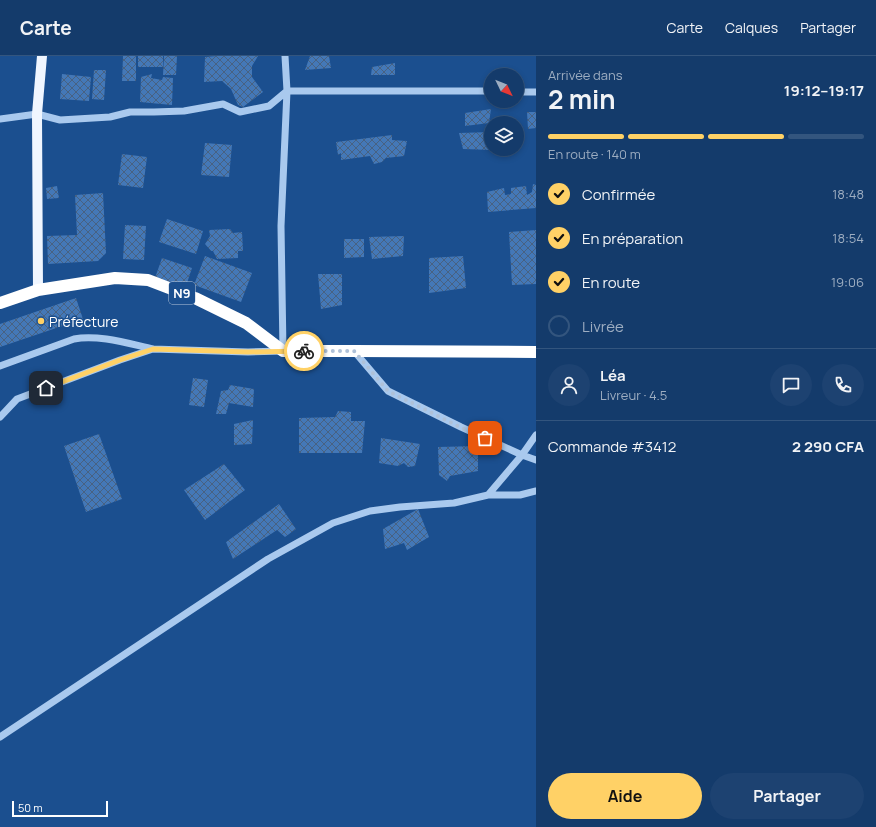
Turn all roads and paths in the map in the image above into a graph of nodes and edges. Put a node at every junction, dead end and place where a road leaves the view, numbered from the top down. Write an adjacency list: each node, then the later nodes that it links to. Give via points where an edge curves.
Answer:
1 (42, 56): 7 (main road)
2 (285, 56): 3 (street)
3 (287, 91): 4 (street); 7 (street, via 269,106 240,112 223,104 184,111 130,112 110,117 60,120); 12 (street, via 281,226)
4 (484, 92)
5 (524, 92): 6 (street)
6 (536, 92)
7 (37, 114): 8 (street); 9 (main road)
8 (0, 119)
9 (38, 290): 10 (highway, N9); 12 (highway, N9, via 115,278 148,280 195,298 246,323)
10 (0, 303)
11 (153, 349): 12 (street); 15 (street, via 83,337); 16 (street, via 17,399)
12 (282, 351): 13 (highway)
13 (354, 351): 14 (highway); 18 (street, via 388,391)
14 (536, 352)
15 (0, 366)
16 (0, 417)
17 (536, 435): 18 (street)
18 (522, 455): 19 (street); 21 (street)
19 (536, 460)
20 (536, 491): 21 (street)
21 (488, 495): 22 (street, via 454,504 370,510 333,523 268,559)
22 (0, 737)

